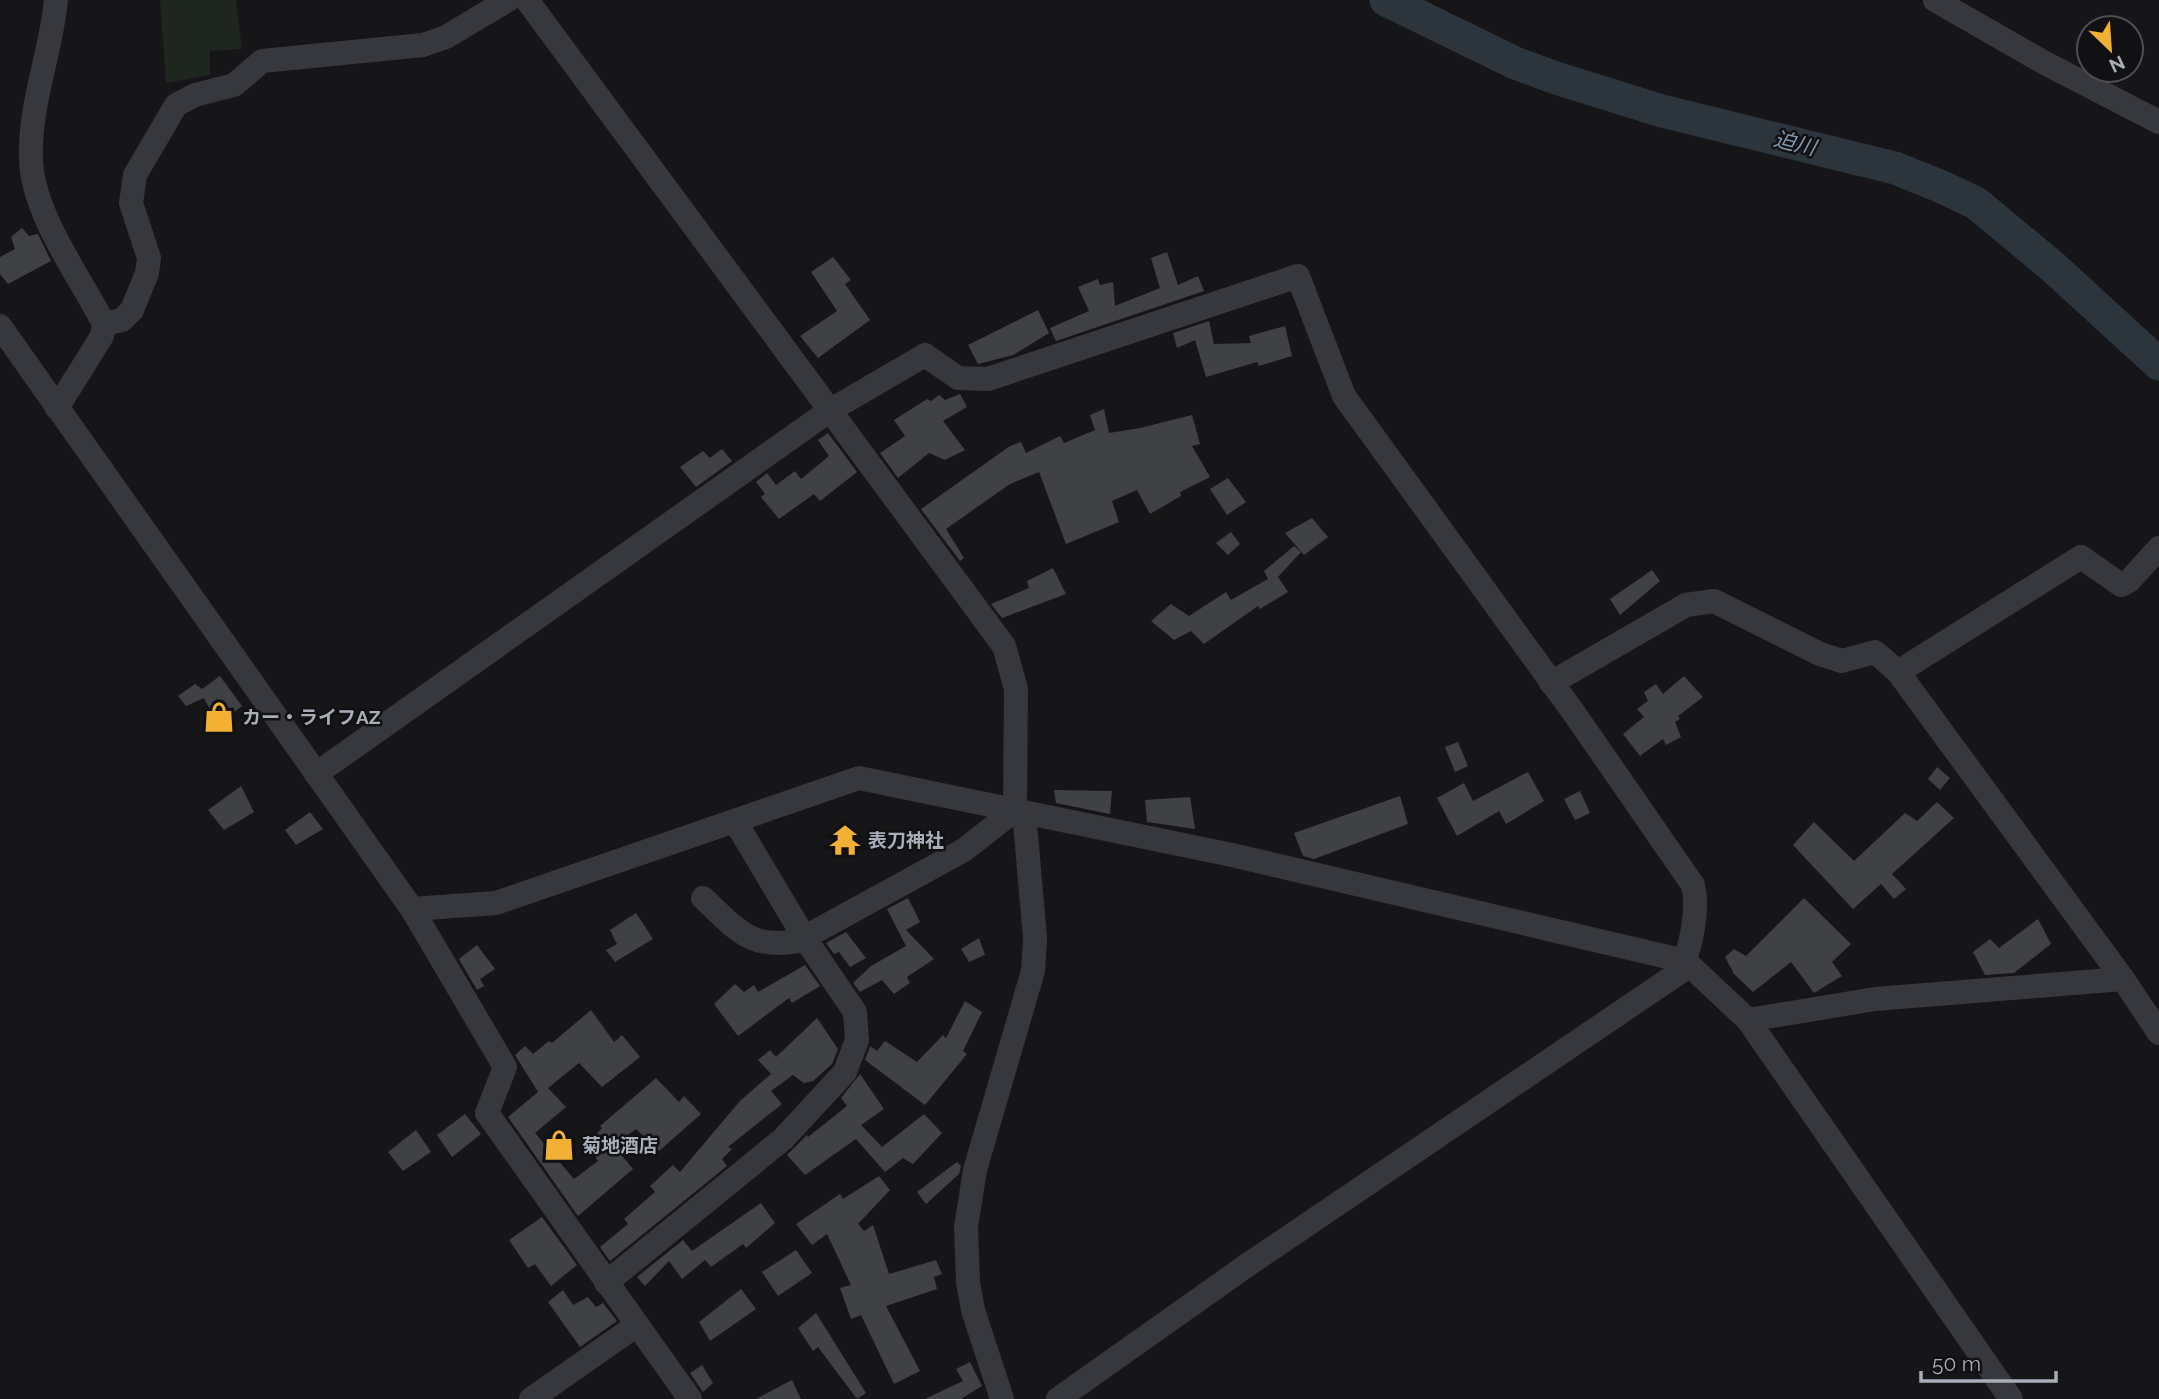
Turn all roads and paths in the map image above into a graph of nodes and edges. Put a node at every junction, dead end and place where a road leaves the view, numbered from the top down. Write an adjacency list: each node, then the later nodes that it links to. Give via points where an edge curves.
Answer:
1 (56, 0): 6 (street, via 34,116 32,172 57,239)
2 (508, 0): 6 (street, via 446,37 423,45 262,61 233,85 176,105 135,176 131,203 149,258 146,272 132,310 122,320)
3 (527, 0): 9 (street)
4 (1941, 1): 5 (street, via 2043,62)
5 (2159, 122)
6 (104, 324): 8 (street, via 102,336)
7 (0, 326): 8 (street)
8 (57, 408): 13 (street)
9 (829, 411): 12 (street, via 925,355 958,378 988,379 1298,276 1344,396); 13 (street); 14 (street, via 1004,646 1016,689)
10 (2159, 548): 11 (street, via 2121,585 2081,557)
11 (1898, 672): 12 (street, via 1875,652 1842,661 1820,654 1714,601 1686,605); 20 (street)
12 (1551, 683): 19 (street, via 1693,885 1696,899)
13 (316, 774): 17 (street)
14 (1015, 810): 15 (street, via 859,778); 18 (street, via 964,850); 19 (street, via 1246,858); 27 (street, via 1025,823 1035,938 1033,971 975,1170 966,1227 973,1310)
15 (736, 821): 17 (street, via 496,903); 18 (street)
16 (703, 898): 18 (street, via 743,934 772,945)
17 (412, 909): 23 (street, via 505,1067 487,1113)
18 (804, 937): 23 (street, via 855,1012 857,1040 845,1072 783,1139)
19 (1685, 961): 21 (street); 28 (street, via 1669,980)
20 (2123, 979): 21 (street, via 1875,999); 22 (street)
21 (1748, 1020): 29 (street)
22 (2159, 1033)
23 (607, 1283): 24 (street)
24 (637, 1325): 25 (street); 26 (street)
25 (531, 1399)
26 (691, 1399)
27 (1002, 1399)
28 (1058, 1399)
29 (2011, 1399)

